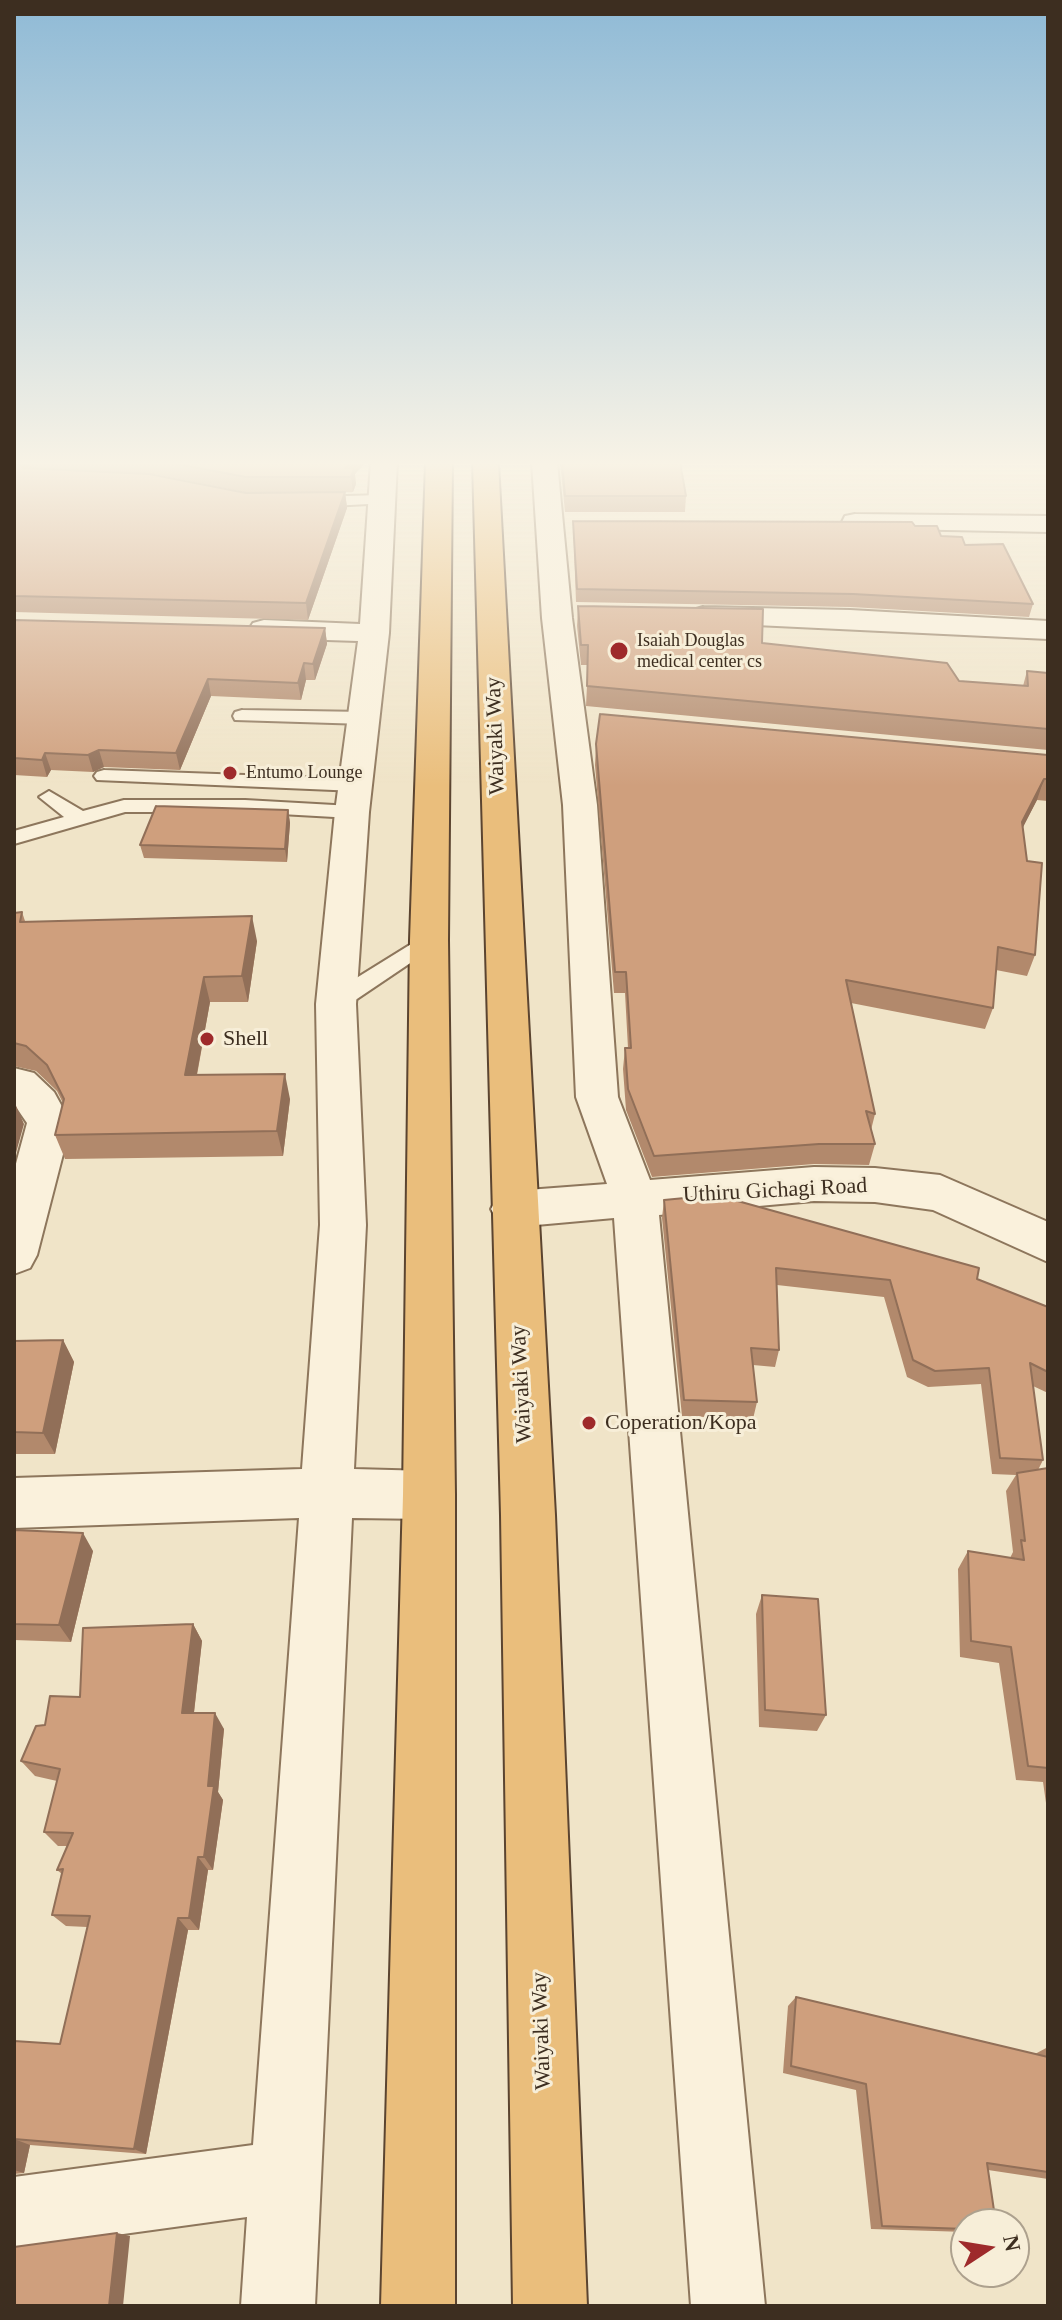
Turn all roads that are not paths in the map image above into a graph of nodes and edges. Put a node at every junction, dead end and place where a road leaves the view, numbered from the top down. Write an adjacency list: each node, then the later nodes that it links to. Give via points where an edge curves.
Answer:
1 (377, 570): 8 (street)
2 (437, 570): 16 (highway)
3 (489, 570): 20 (highway, Waiyaki Way)
4 (568, 570): 19 (street, via 586,720 580,805 597,1097)
5 (680, 616): 7 (street)
6 (239, 628): 8 (street)
7 (1048, 630)
8 (374, 633): 10 (street)
9 (242, 716): 10 (lane)
10 (365, 718): 13 (street)
11 (104, 776): 13 (lane)
12 (49, 797): 14 (lane)
13 (355, 798): 14 (lane, via 124,806); 17 (street)
14 (79, 818): 15 (lane)
15 (14, 838)
16 (429, 940): 17 (lane); 24 (highway)
17 (337, 1001): 23 (street, via 343,1225)
18 (14, 1083): 22 (street, via 39,1103 49,1123)
19 (635, 1200): 20 (street, Uthiru Gichagi Road); 21 (street, Uthiru Gichagi Road, via 814,1184 875,1185 940,1193); 31 (street)
20 (514, 1209): 30 (highway, Waiyaki Way)
21 (1048, 1243)
22 (14, 1255)
23 (327, 1493): 24 (street); 25 (street); 26 (street)
24 (429, 1495): 29 (highway)
25 (14, 1503)
26 (285, 2176): 27 (street); 28 (street)
27 (14, 2213)
28 (278, 2306)
29 (418, 2306)
30 (550, 2306)
31 (728, 2306)

